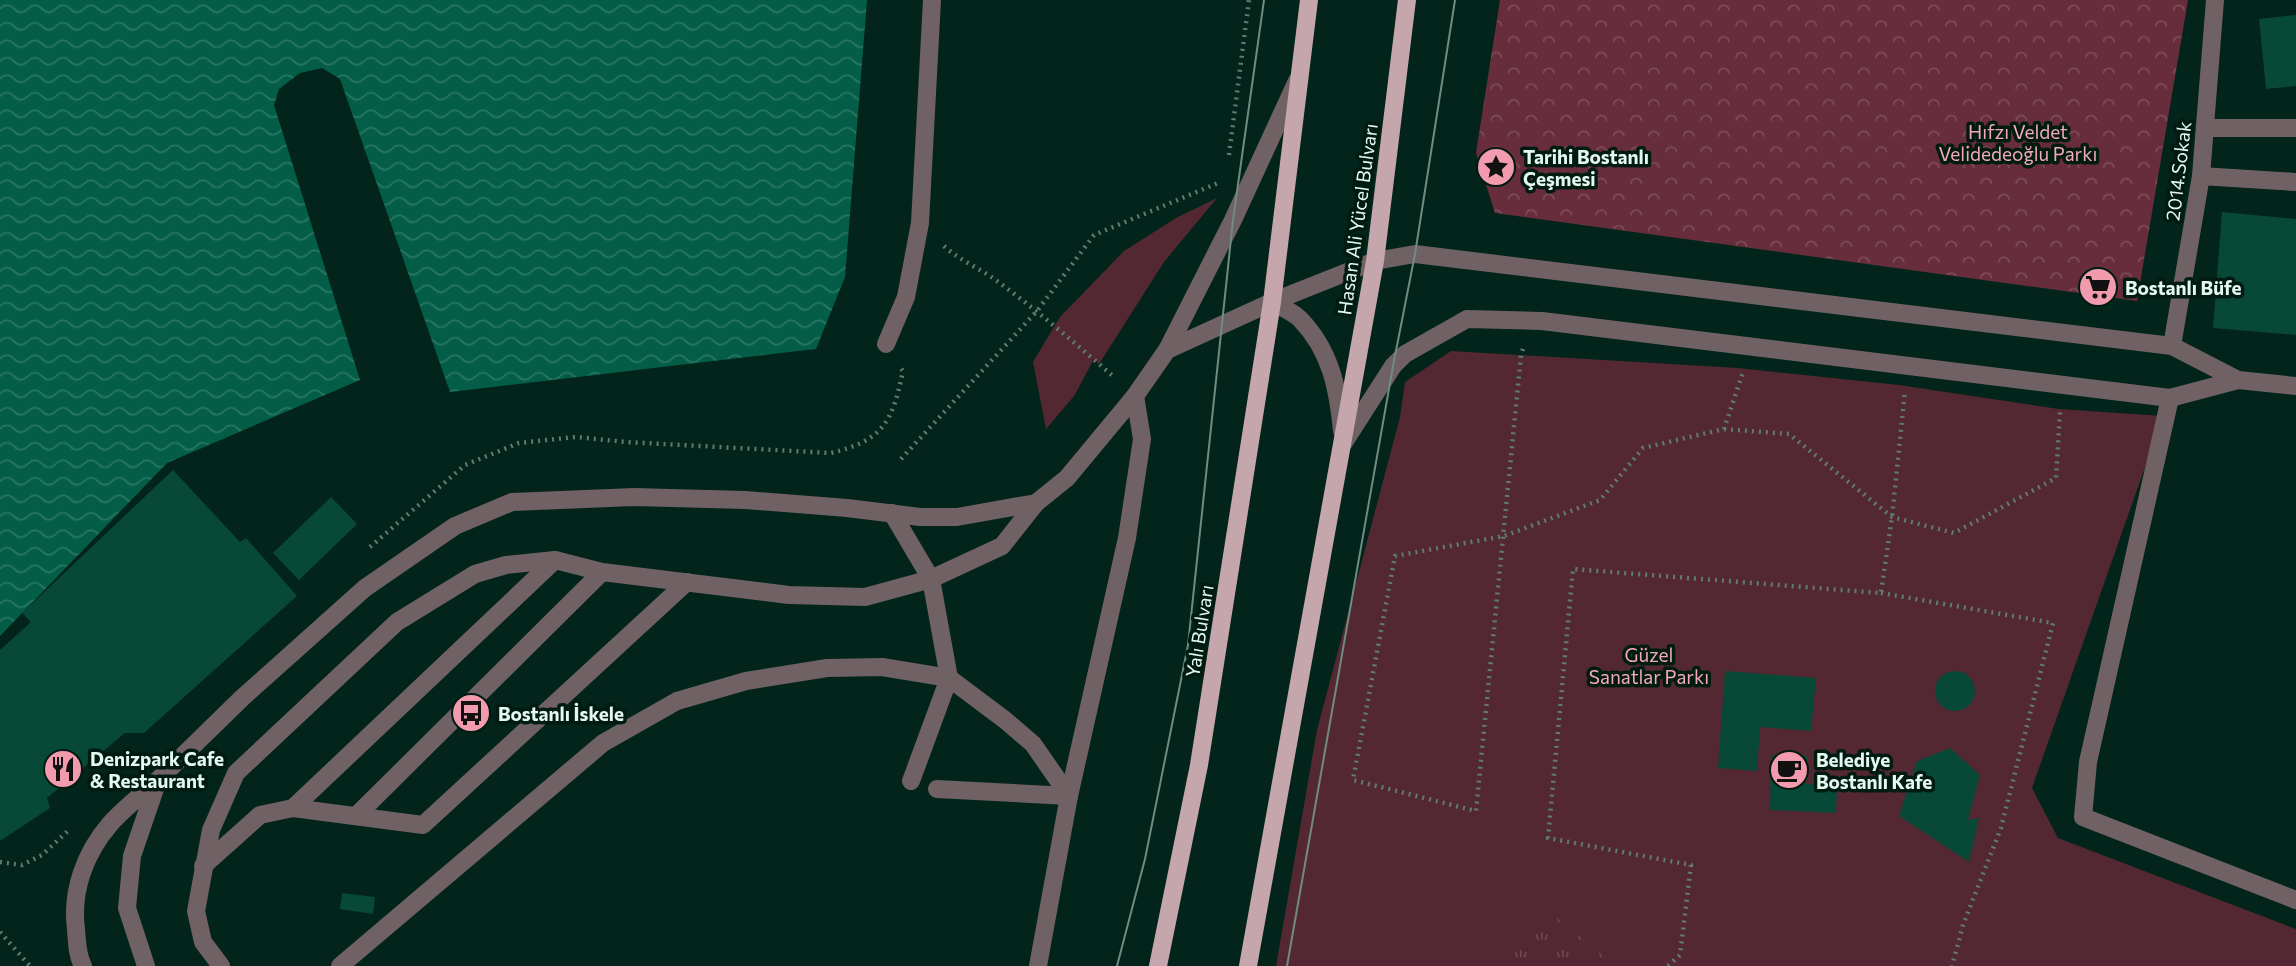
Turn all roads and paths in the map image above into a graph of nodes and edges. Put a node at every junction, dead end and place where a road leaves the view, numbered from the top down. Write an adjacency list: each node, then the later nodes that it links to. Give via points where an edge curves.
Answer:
1 (932, 0): 13 (street)
2 (1249, 0): 9 (path)
3 (1309, 0): 6 (main road)
4 (1407, 0): 14 (main road, Hasan Ali Yücel Bulvarı)
5 (2215, 0): 7 (street, 2014.Sokak)
6 (1298, 77): 15 (main road); 21 (street)
7 (2206, 128): 8 (street); 10 (street, 2014.Sokak)
8 (2296, 128)
9 (1228, 167)
10 (2202, 176): 12 (street); 19 (street, 2014.Sokak)
11 (1227, 179): 16 (path, via 1094,235)
12 (2296, 182)
13 (920, 223): 16 (path, via 956,257); 18 (street, via 906,297)
14 (1375, 261): 15 (street); 19 (street, via 1415,254); 30 (main road, Hasan Ali Yücel Bulvarı)
15 (1272, 302): 21 (street); 30 (street, via 1299,317 1324,352 1338,391); 57 (main road, Yalı Bulvarı, via 1199,765)
16 (1037, 311): 22 (path); 31 (path)
17 (1529, 321): 20 (street); 30 (street, via 1467,319 1405,354); 35 (path, via 1521,355)
18 (886, 344)
19 (2172, 346): 24 (street)
20 (1751, 347): 23 (street); 29 (path)
21 (1167, 350): 27 (street)
22 (1099, 364)
23 (1908, 366): 25 (street); 34 (path)
24 (2238, 380): 26 (street); 28 (street)
25 (2061, 385): 28 (street); 34 (path, via 2056,478 1954,533)
26 (2296, 386)
27 (1135, 396): 32 (street, via 1067,478); 45 (street, via 1142,439 1127,538)
28 (2169, 398): 49 (street, via 2088,762 2083,817)
29 (1724, 429): 34 (path, via 1789,435); 35 (path, via 1643,447 1600,500)
30 (1343, 444): 58 (main road)
31 (901, 459)
32 (1036, 503): 33 (street, via 957,517); 38 (street, via 1002,547)
33 (892, 513): 38 (street); 42 (street, via 745,500 634,497 512,502 455,526 365,588)
34 (1892, 517): 40 (path)
35 (1504, 536): 35 (path, via 1395,556 1353,780 1476,811)
36 (555, 560): 37 (street); 46 (street); 48 (street, via 506,565 475,574 397,622 236,773 211,830)
37 (602, 572): 39 (street); 47 (street)
38 (931, 579): 39 (street, via 865,597 789,595); 41 (street)
39 (687, 582): 47 (street, via 423,825)
40 (1881, 593): 59 (path, via 1573,569 1548,838 1691,865 1680,955); 60 (path, via 2053,623 2001,828)
41 (949, 678): 43 (street); 45 (street, via 1033,744); 55 (street, via 882,667 828,668 746,681 677,701 603,743)
42 (159, 780): 52 (street, via 110,824 87,860 76,888 75,921); 53 (street, via 132,856 127,908)
43 (911, 781)
44 (937, 789): 45 (street)
45 (1069, 796): 56 (street)
46 (293, 808): 47 (street); 48 (street, via 260,816)
47 (357, 815)
48 (203, 866): 54 (street, via 196,911 204,942)
49 (2296, 900)
50 (0, 932): 51 (path)
51 (30, 966)
52 (83, 966)
53 (146, 966)
54 (221, 966)
55 (340, 966)
56 (1038, 966)
57 (1158, 966)
58 (1248, 966)
59 (1668, 966)
60 (1952, 966)

